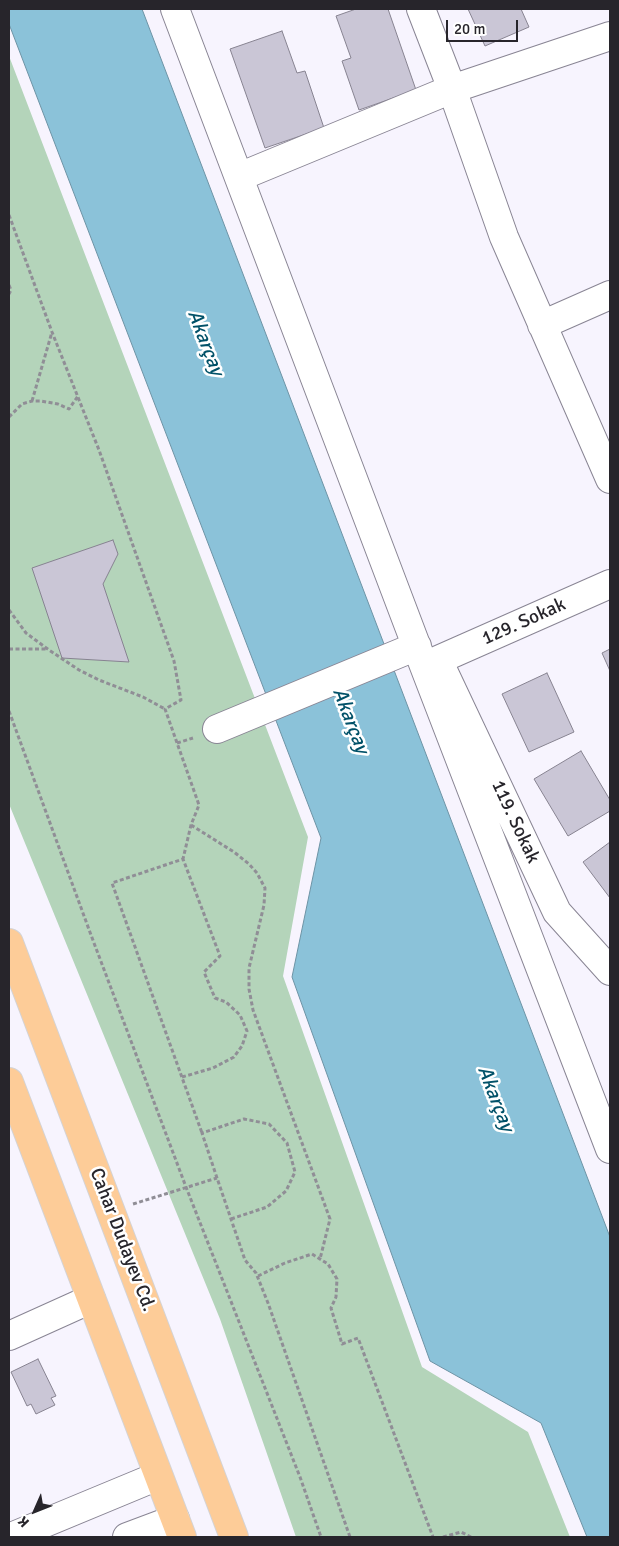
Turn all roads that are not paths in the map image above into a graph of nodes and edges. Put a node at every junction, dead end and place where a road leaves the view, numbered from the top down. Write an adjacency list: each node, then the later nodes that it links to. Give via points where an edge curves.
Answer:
1 (175, 9): 5 (street)
2 (421, 9): 4 (street)
3 (610, 36): 4 (street)
4 (452, 89): 5 (street); 7 (street, via 504,237)
5 (239, 177): 10 (street)
6 (610, 295): 7 (street)
7 (542, 325): 8 (street)
8 (610, 479)
9 (610, 584): 10 (street, 129. Sokak)
10 (428, 653): 11 (street, 129. Sokak); 13 (street, 119. Sokak, via 557,912); 15 (street)
11 (217, 729)
12 (9, 943): 22 (main road, Cahar Dudayev Cd.)
13 (610, 971)
14 (9, 1082): 16 (main road)
15 (610, 1149)
16 (91, 1299): 17 (street); 18 (main road)
17 (9, 1336)
18 (158, 1476): 19 (main road); 20 (street)
19 (178, 1528): 21 (street)
20 (11, 1537)
21 (127, 1537)
22 (234, 1537)

